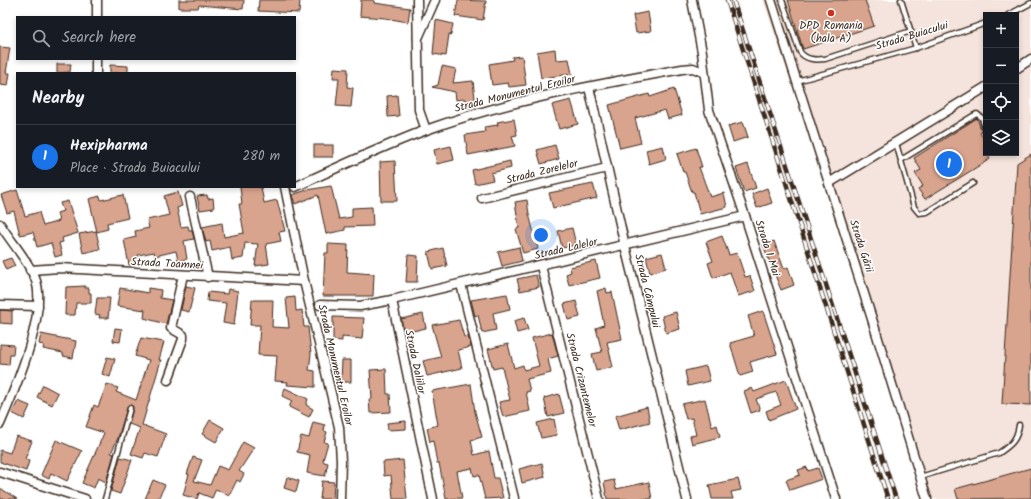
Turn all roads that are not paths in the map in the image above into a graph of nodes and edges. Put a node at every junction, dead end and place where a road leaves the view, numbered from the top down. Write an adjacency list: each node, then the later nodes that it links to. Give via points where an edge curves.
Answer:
1 (97, 0): 10 (street)
2 (416, 0): 13 (street)
3 (435, 0): 13 (street)
4 (692, 0): 19 (street, Strada 1 Mai, via 702,52)
5 (771, 0): 20 (street, Strada Gării)
6 (782, 0): 12 (lane, via 800,52 814,60 825,59)
7 (901, 0): 12 (lane)
8 (1031, 3): 9 (lane)
9 (1014, 12)
10 (96, 16)
11 (983, 24): 14 (lane, Strada Buiacului)
12 (911, 31): 14 (lane)
13 (417, 40): 24 (street, via 420,110)
14 (916, 48): 20 (lane, Strada Buiacului)
15 (1031, 59): 17 (street)
16 (96, 60): 18 (street)
17 (1019, 67)
18 (96, 72)
19 (703, 72): 21 (street, Strada Monumentul Eroilor, via 688,68); 34 (street, Strada 1 Mai, via 709,110)
20 (797, 82): 28 (street, Strada Gării)
21 (589, 87): 24 (street, Strada Monumentul Eroilor, via 498,108); 27 (street, Strada Câmpului)
22 (983, 90): 25 (street)
23 (983, 122): 26 (lane, via 977,114)
24 (426, 130): 30 (street, Strada Monumentul Eroilor)
25 (896, 143): 26 (lane); 28 (street)
26 (902, 160): 29 (lane, via 914,207 920,213 927,212)
27 (607, 168): 33 (street, Strada Zorelelor); 36 (street, Strada Câmpului)
28 (829, 183): 52 (street, Strada Gării)
29 (972, 183)
30 (296, 186)
31 (286, 189): 41 (street, Strada Monumentul Eroilor)
32 (190, 198): 40 (street)
33 (482, 198)
34 (745, 216): 36 (street, Strada Lalelor); 60 (street, Strada 1 Mai)
35 (0, 224): 38 (street)
36 (625, 246): 37 (street, Strada Lalelor); 59 (street, Strada Câmpului)
37 (541, 266): 42 (street, Strada Lalelor); 58 (street, Strada Crizantemelor)
38 (30, 270): 39 (street, Strada Toamnei, via 60,268); 46 (street, via 38,289)
39 (183, 276): 40 (street, Strada Toamnei); 47 (street, via 171,328 183,335 183,339)
40 (208, 277): 41 (street, Strada Toamnei)
41 (304, 281): 56 (street, Strada Monumentul Eroilor, via 339,427)
42 (461, 284): 43 (street, Strada Lalelor); 53 (street)
43 (392, 300): 45 (street, via 360,306); 57 (street, Strada Daliilor)
44 (0, 305): 46 (street)
45 (320, 305)
46 (38, 306): 49 (street, via 31,341)
47 (168, 380)
48 (130, 408): 55 (lane)
49 (0, 424)
50 (1019, 425): 52 (lane, via 1018,435 1011,446 999,453)
51 (0, 472): 54 (street)
52 (920, 477): 61 (street, Strada Gării)
53 (514, 498)
54 (84, 499)
55 (105, 499)
56 (340, 499)
57 (433, 499)
58 (599, 499)
59 (687, 499)
60 (836, 499)
61 (927, 499)

